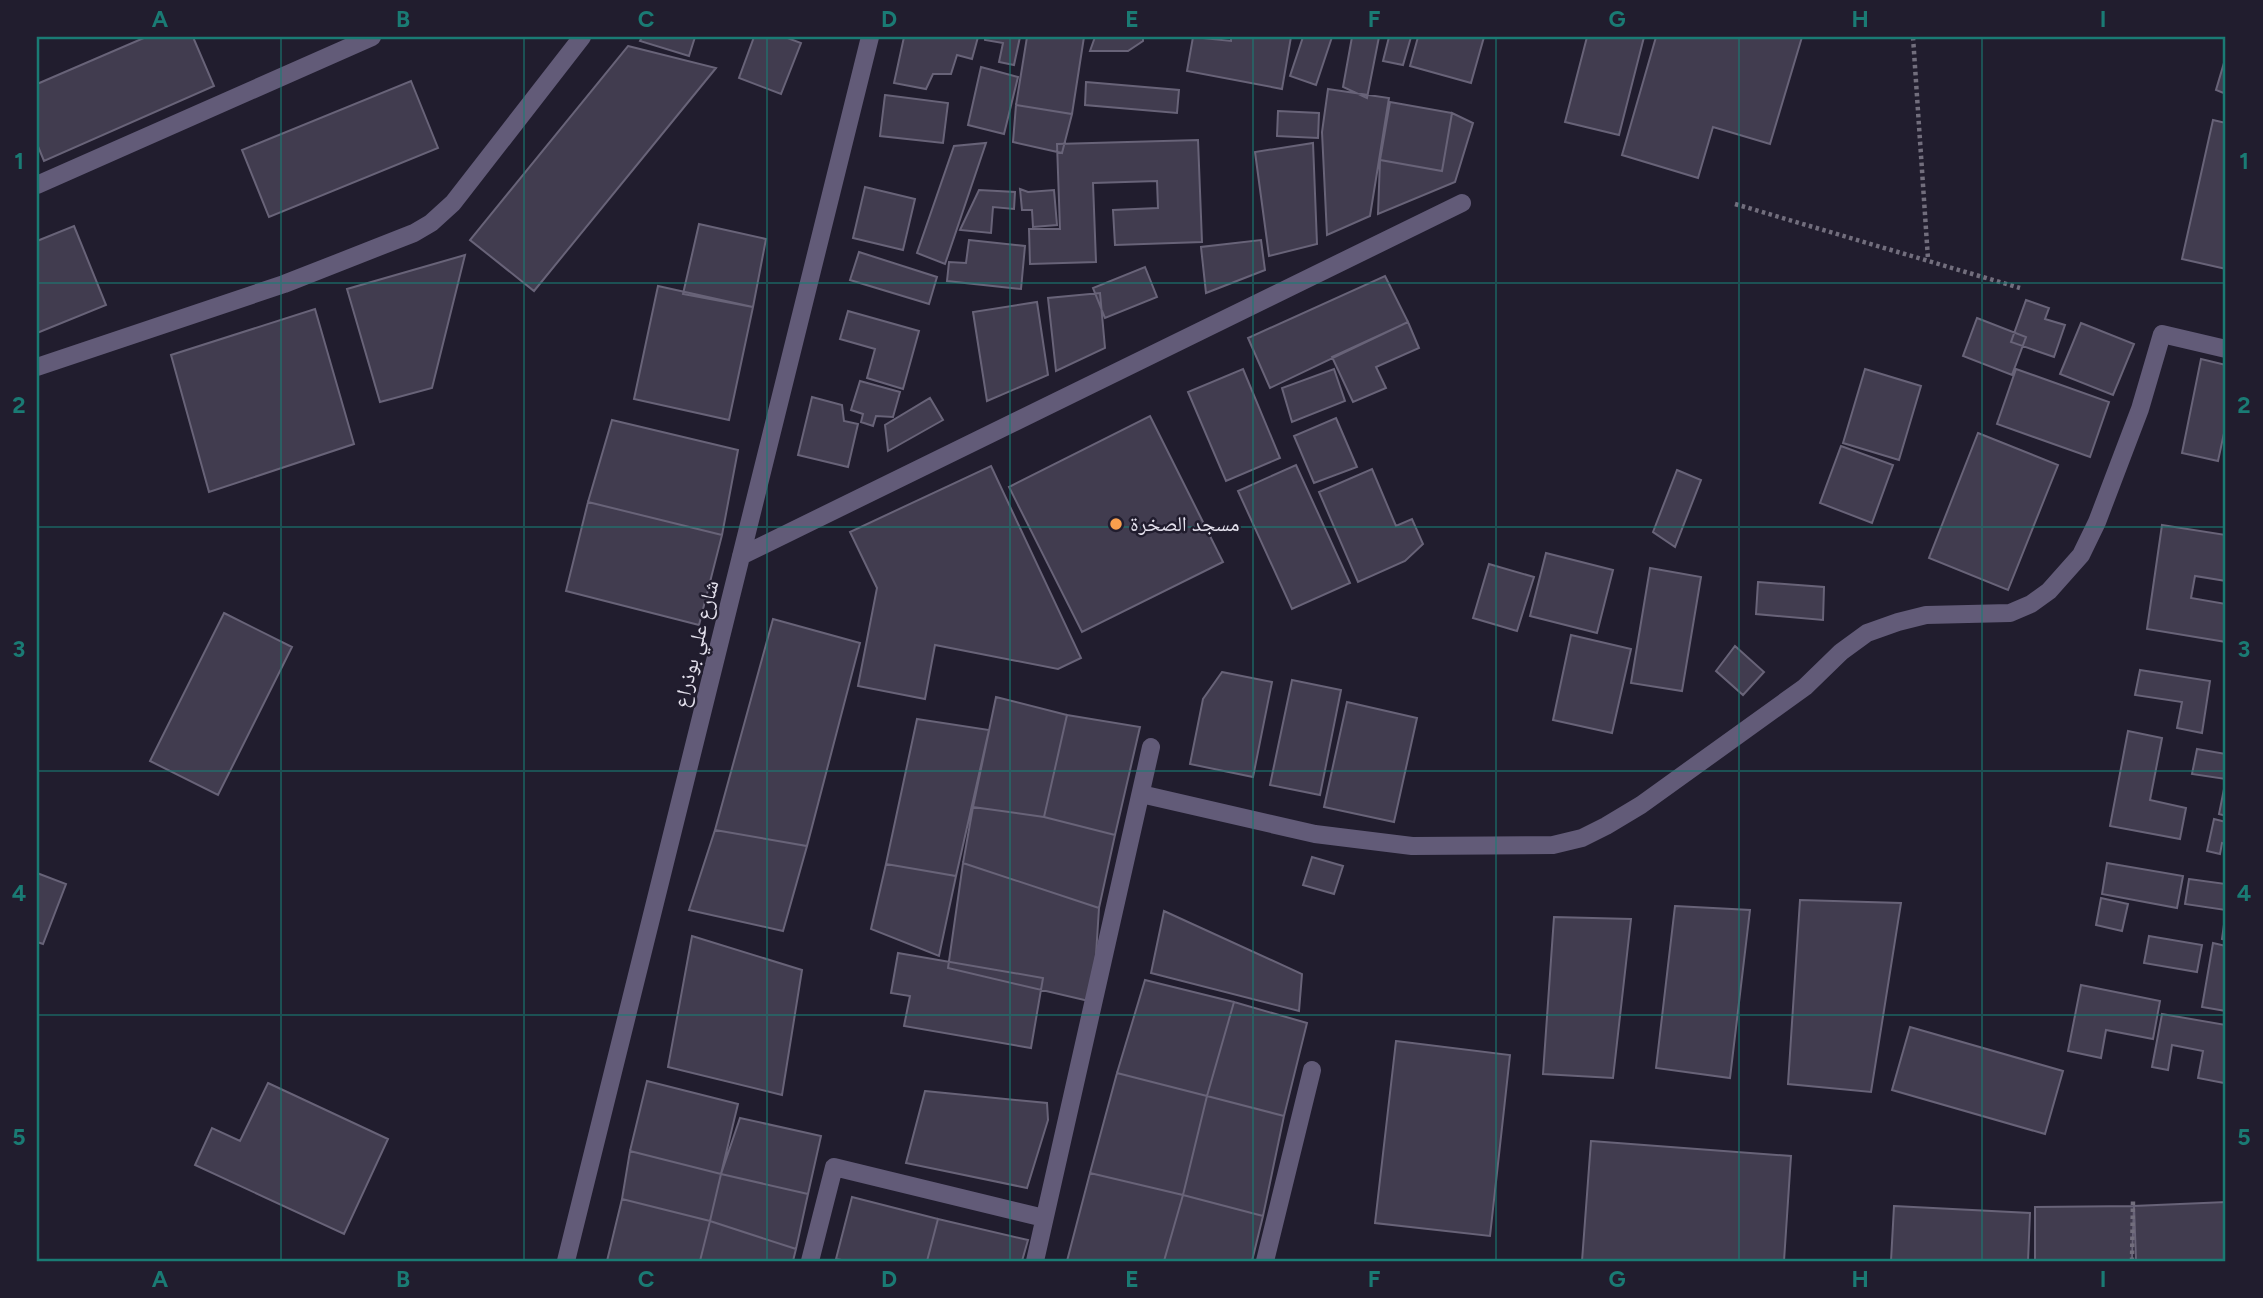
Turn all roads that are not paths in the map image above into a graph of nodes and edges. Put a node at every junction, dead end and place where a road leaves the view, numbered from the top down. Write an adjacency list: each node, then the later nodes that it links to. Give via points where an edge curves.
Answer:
1 (372, 37): 4 (street)
2 (582, 37): 7 (street, via 453,203 414,233 284,284)
3 (870, 37): 8 (street, شارع علي بوذراع)
4 (37, 185)
5 (1462, 203): 8 (street)
6 (2226, 349): 10 (street, via 2162,334 2140,409 2097,522 2081,555 2049,591 2010,613 1926,615 1867,634 1805,687 1641,805 1582,838 1553,845 1412,846 1315,834)
7 (37, 367)
8 (741, 556): 13 (street, شارع علي بوذراع)
9 (1152, 747): 10 (street)
10 (1141, 794): 12 (street)
11 (1312, 1070): 16 (street)
12 (1044, 1218): 14 (street, via 834,1167); 15 (street)
13 (566, 1261)
14 (810, 1261)
15 (1035, 1261)
16 (1265, 1261)

